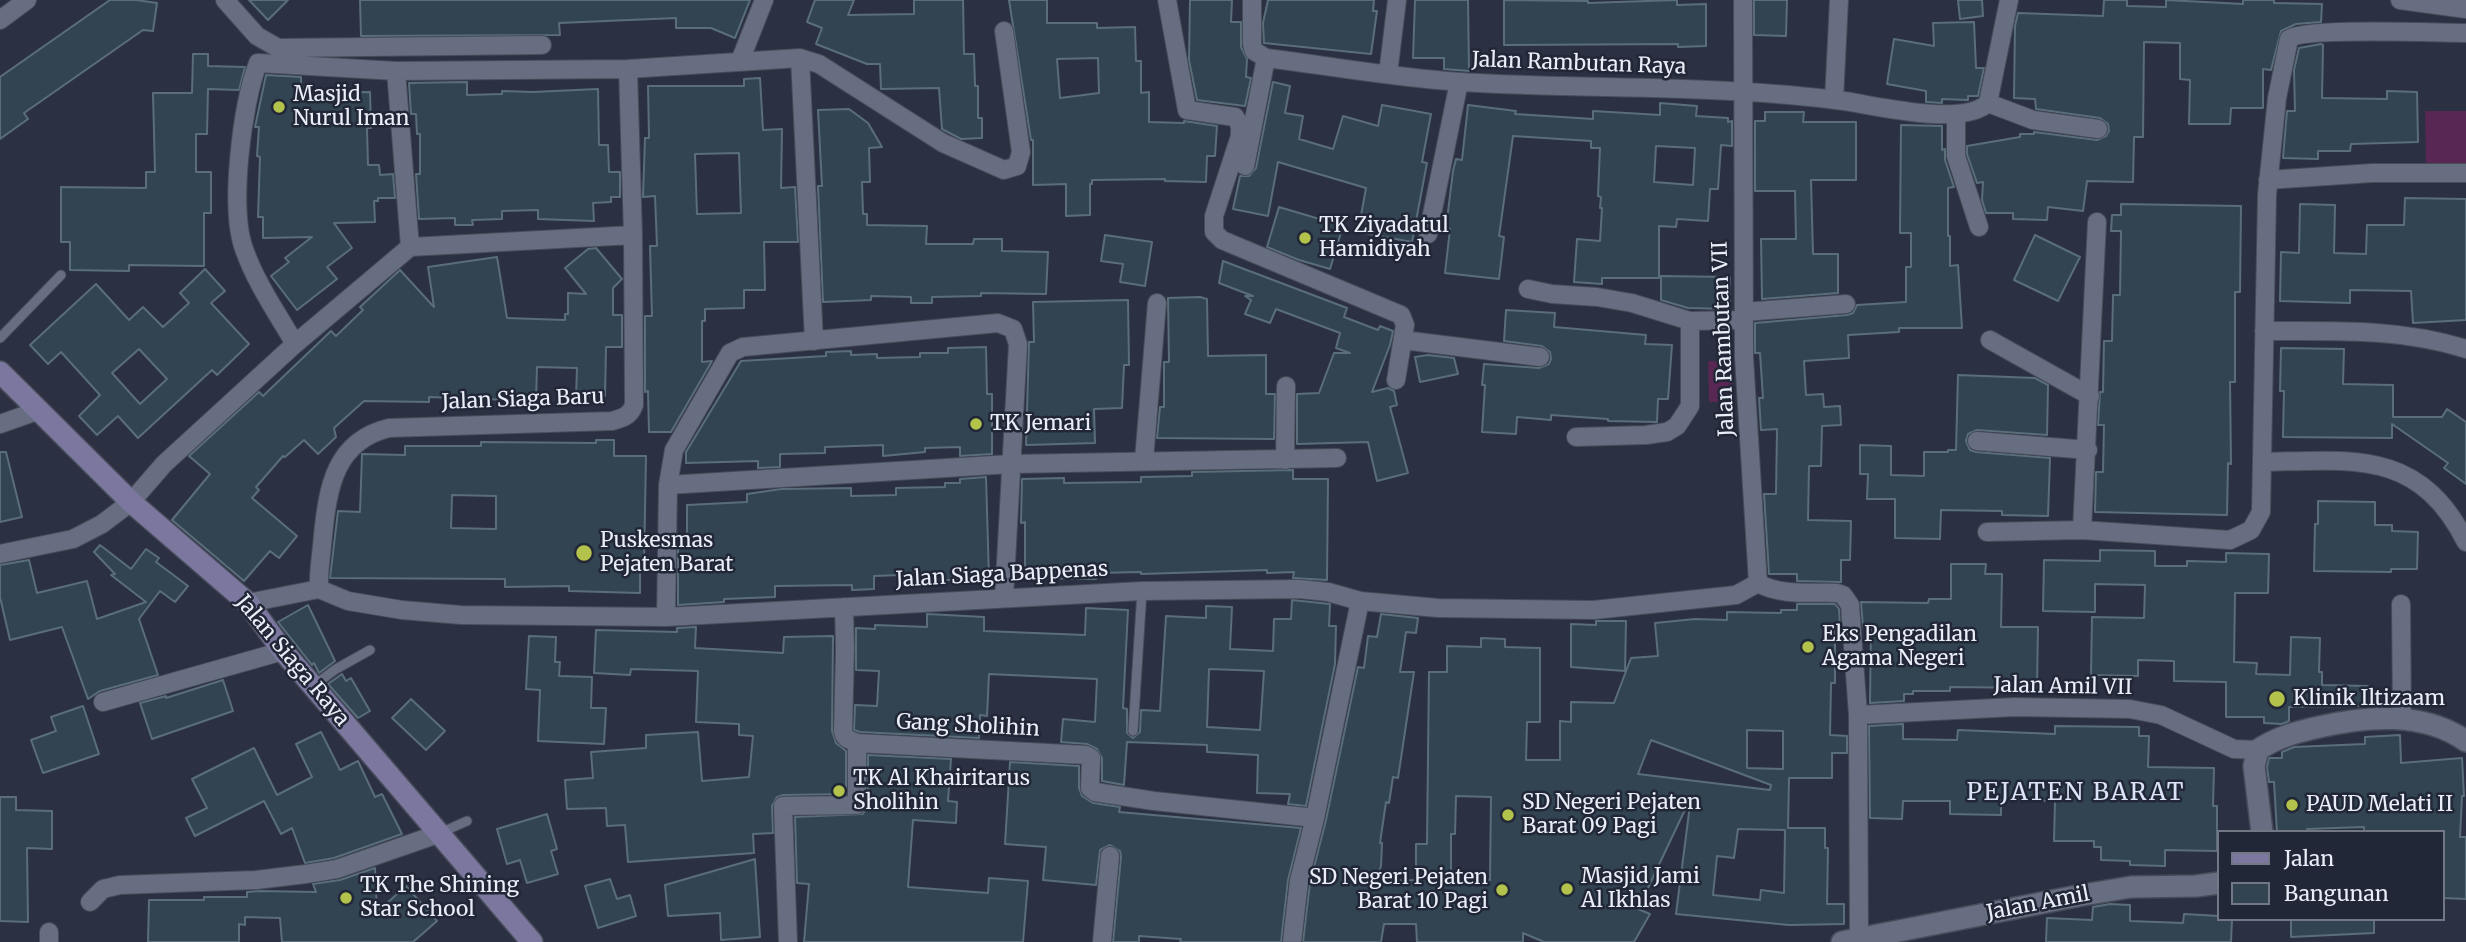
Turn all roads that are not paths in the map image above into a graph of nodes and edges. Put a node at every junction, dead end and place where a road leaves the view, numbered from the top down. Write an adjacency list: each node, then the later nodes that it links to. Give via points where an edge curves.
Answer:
1 (27, 0): 12 (street)
2 (225, 0): 15 (street, via 257,36 278,48)
3 (764, 0): 18 (street)
4 (1167, 0): 44 (street, via 1187,110 1235,117 1240,125 1214,216 1217,236 1401,315)
5 (1252, 0): 17 (street, via 1252,44 1254,51)
6 (1397, 0): 21 (street)
7 (1743, 0): 23 (street, Jalan Rambutan VII)
8 (1839, 0): 24 (street)
9 (2010, 0): 25 (street)
10 (2400, 0): 11 (street)
11 (2466, 9)
12 (0, 20)
13 (1004, 31): 16 (street, via 1021,152 1017,166 1009,170 943,142 819,64)
14 (2466, 33): 30 (street, via 2344,32 2291,37 2277,97)
15 (542, 45)
16 (800, 58): 18 (street); 46 (street)
17 (1266, 58): 21 (street, Jalan Rambutan Raya); 28 (street)
18 (740, 61): 19 (street)
19 (628, 69): 20 (street); 34 (street, Jalan Siaga Baru)
20 (396, 71): 35 (street); 47 (street, via 258,63 251,81 237,196 238,224 258,280)
21 (1388, 74): 22 (street, Jalan Rambutan Raya)
22 (1459, 82): 23 (street, Jalan Rambutan Raya); 33 (street)
23 (1742, 93): 24 (street, Jalan Rambutan Raya); 40 (street, Jalan Rambutan VII)
24 (1834, 100): 26 (street, Jalan Rambutan Raya)
25 (1989, 103): 26 (street); 27 (street, via 2034,120)
26 (1956, 115): 32 (street, via 1956,156)
27 (2098, 129)
28 (1245, 166)
29 (2466, 173): 30 (street)
30 (2268, 180): 42 (street)
31 (2097, 222): 53 (street)
32 (1979, 228)
33 (1429, 234)
34 (633, 235): 35 (street); 71 (street, Jalan Siaga Baru, via 632,411 612,421 372,432 342,460 332,480)
35 (410, 247): 47 (street)
36 (61, 275): 43 (lane)
37 (1528, 289): 41 (street, via 1632,303)
38 (1157, 303): 60 (street)
39 (1846, 304): 40 (street)
40 (1744, 316): 41 (street); 70 (street, Jalan Rambutan VII)
41 (1690, 321): 56 (street, via 1690,406 1677,426 1646,435)
42 (2264, 331): 48 (street, via 2372,331); 62 (street)
43 (0, 338)
44 (1403, 340): 49 (street); 51 (street)
45 (1990, 340): 53 (street)
46 (814, 341): 63 (street, via 998,323 1008,326 1018,344); 64 (street, via 743,347 730,353 674,450)
47 (296, 344): 65 (street, via 164,464)
48 (2466, 349)
49 (1540, 357)
50 (0, 372): 54 (main road, Jalan Siaga Raya)
51 (1396, 380)
52 (1286, 386): 61 (street)
53 (2090, 396): 58 (street)
54 (37, 411): 55 (street); 65 (main road, Jalan Siaga Raya)
55 (0, 424)
56 (1576, 438)
57 (1977, 441): 58 (street)
58 (2088, 450): 66 (street)
59 (1337, 458): 61 (street)
60 (1144, 460): 61 (street); 63 (street)
61 (1286, 460)
62 (2264, 462): 66 (street, via 2261,512 2252,530 2243,536 2230,540); 68 (street, via 2351,460 2389,467 2409,476 2444,506)
63 (1011, 464): 64 (street); 73 (street)
64 (668, 485): 78 (street)
65 (131, 502): 69 (street, via 73,539); 75 (main road, Jalan Siaga Raya)
66 (2082, 530): 67 (street)
67 (1987, 532)
68 (2466, 542)
69 (0, 554)
70 (1758, 583): 74 (street, Jalan Siaga Bappenas, via 1736,595 1594,610 1438,608); 83 (street, via 1768,589 1837,593 1846,598)
71 (319, 589): 75 (street); 78 (street, Jalan Siaga Bappenas, via 348,601 460,615)
72 (1142, 591): 73 (street, Jalan Siaga Bappenas); 74 (street, Jalan Siaga Bappenas, via 1298,589); 85 (lane)
73 (1003, 598): 77 (street, Jalan Siaga Bappenas)
74 (1360, 601): 89 (street)
75 (248, 603): 80 (main road, Jalan Siaga Raya)
76 (2401, 604): 84 (street)
77 (844, 607): 78 (street, Jalan Siaga Bappenas); 87 (street, via 843,731)
78 (666, 617)
79 (370, 650): 81 (lane)
80 (283, 651): 81 (main road, Jalan Siaga Raya); 82 (street)
81 (313, 686): 92 (main road, Jalan Siaga Raya)
82 (103, 702)
83 (1858, 715): 88 (street, Jalan Amil VII, via 2015,708 2130,709 2161,715 2234,749); 96 (street)
84 (2402, 720): 86 (street, via 2431,725); 88 (street, via 2338,723 2280,738)
85 (1133, 731)
86 (2466, 741)
87 (857, 743): 89 (street, Gang Sholihin, via 1086,755 1092,762 1090,788 1095,792); 98 (street, via 857,805 783,806)
88 (2258, 750): 91 (street, via 2254,766)
89 (1315, 818): 100 (street, via 1299,881)
90 (467, 821): 92 (lane)
91 (2262, 830)
92 (438, 834): 95 (street, via 337,869 257,880 120,885 103,889); 97 (main road, Jalan Siaga Raya)
93 (1110, 856): 99 (street)
94 (2218, 883): 96 (street, Jalan Amil, via 2104,891)
95 (90, 902)
96 (1853, 941)
97 (532, 942)
98 (788, 942)
99 (1102, 942)
100 (1292, 942)

